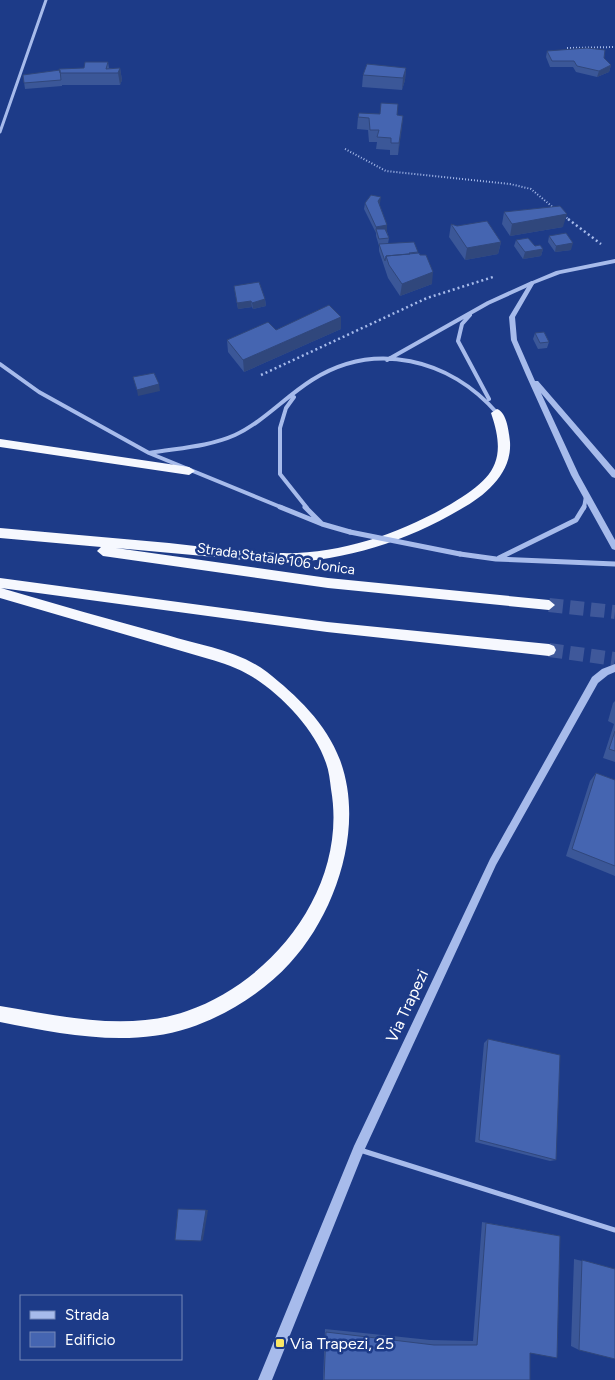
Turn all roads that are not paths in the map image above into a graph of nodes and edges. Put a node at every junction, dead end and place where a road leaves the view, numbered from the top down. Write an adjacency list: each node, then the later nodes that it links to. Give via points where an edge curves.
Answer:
1 (46, 0): 2 (street)
2 (0, 132)
3 (615, 261): 4 (street, via 558,272)
4 (532, 283): 5 (street); 9 (street, via 512,317 514,340)
5 (488, 303): 6 (street); 11 (street, via 462,324 458,341)
6 (386, 360): 10 (street, via 369,360 337,368 316,378); 11 (street, via 420,363 452,374 478,391)
7 (0, 364): 8 (street)
8 (2, 370): 13 (street)
9 (529, 375): 15 (street); 16 (street)
10 (297, 393): 13 (street, via 234,436); 17 (street, via 286,408 280,428 280,474 295,496)
11 (497, 413): 18 (highway, via 504,434 504,457 486,487 465,502 418,526 369,546 318,556 280,558)
12 (0, 443): 14 (highway)
13 (149, 453): 14 (street)
14 (188, 471): 17 (street)
15 (615, 475)
16 (586, 496): 19 (street); 20 (street, via 584,510 576,520)
17 (322, 524): 20 (street, bridge)
18 (0, 534): 24 (highway, Strada Statale 106 Jonica, via 328,583)
19 (615, 547)
20 (496, 559): 21 (street)
21 (615, 564)
22 (0, 583): 25 (highway, via 327,627)
23 (0, 594): 27 (highway, via 209,653 260,674 302,709 318,731 340,783 343,812 335,874 305,934 255,985 224,1004 190,1019 154,1028 117,1031)
24 (549, 605)
25 (549, 650)
26 (615, 668): 28 (street, Via Trapezi, via 595,680 493,862)
27 (0, 1014)
28 (358, 1150): 29 (lane); 30 (street, Via Trapezi)
29 (615, 1230)
30 (265, 1380)

